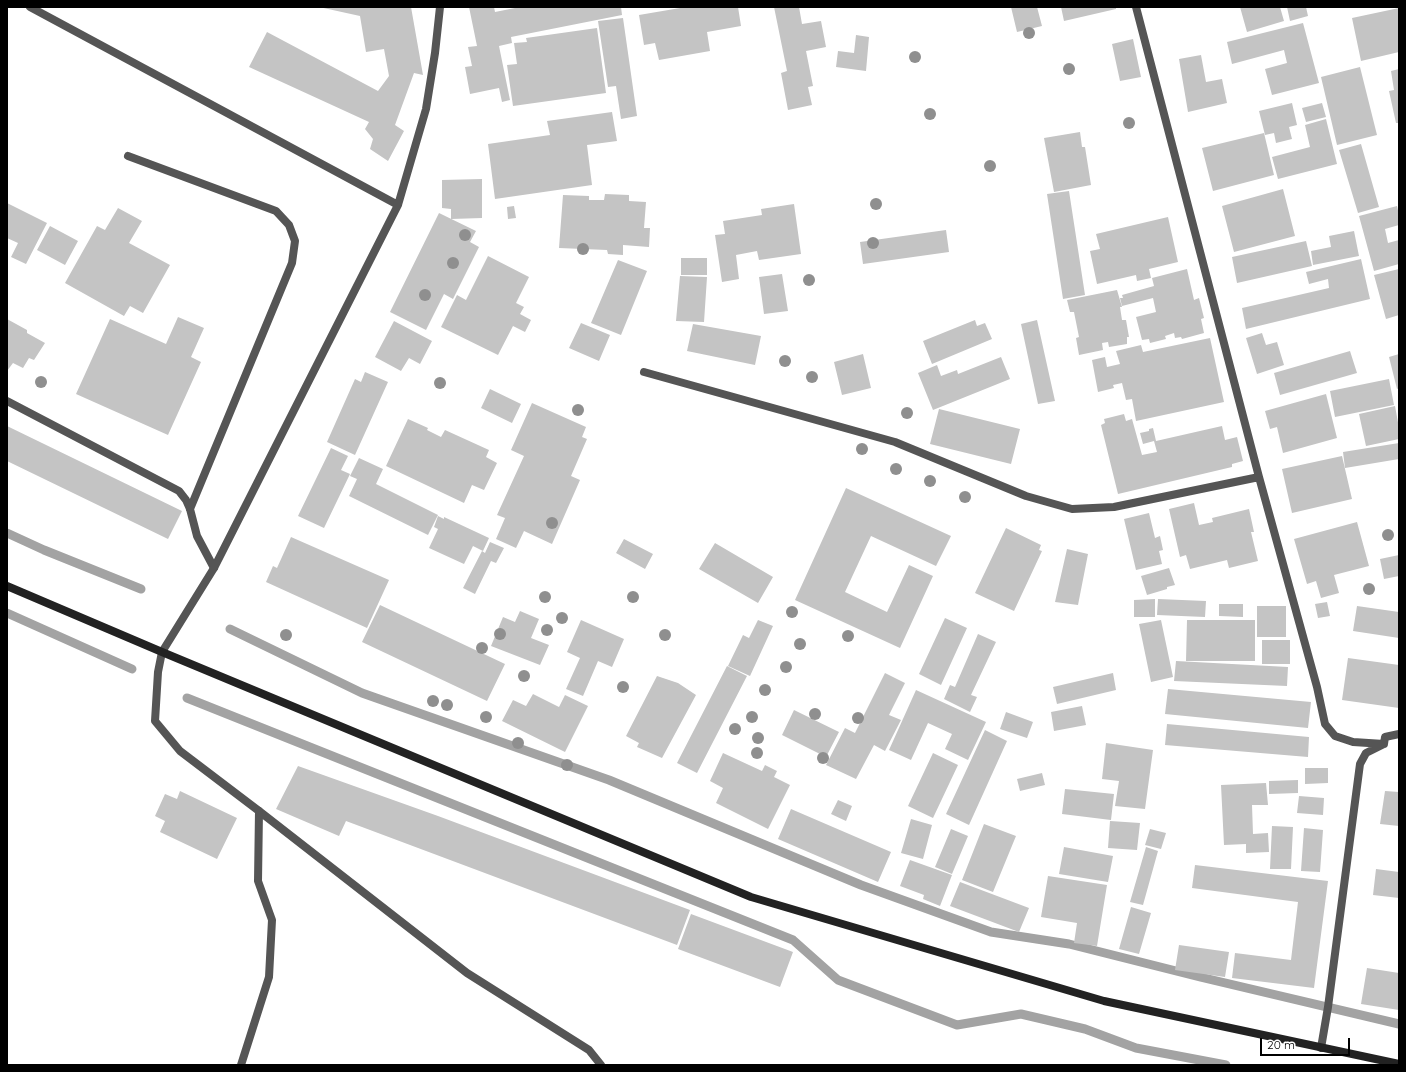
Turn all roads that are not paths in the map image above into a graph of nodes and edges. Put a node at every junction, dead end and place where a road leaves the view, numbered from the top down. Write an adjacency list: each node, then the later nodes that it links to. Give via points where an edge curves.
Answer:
1 (30, 7): 5 (street)
2 (440, 7): 5 (street, via 426,108)
3 (1136, 7): 8 (street)
4 (128, 156): 9 (street, via 276,211 289,225 295,240 292,263)
5 (398, 205): 10 (street)
6 (644, 372): 8 (street, via 894,442 1026,496 1072,509 1114,507)
7 (7, 401): 9 (street, via 179,491)
8 (1259, 477): 14 (street, via 1325,724 1336,736 1354,742)
9 (190, 509): 10 (street, via 197,536)
10 (214, 568): 12 (street)
11 (7, 586): 12 (main road)
12 (162, 652): 15 (street, via 155,721 180,751); 16 (main road, via 751,897 1104,1001)
13 (1399, 734): 14 (street, via 1385,737)
14 (1384, 744): 16 (street, via 1366,753 1360,764)
15 (259, 811): 18 (street, via 258,881 272,920 269,977); 19 (street, via 467,973 589,1050)
16 (1321, 1048): 17 (main road)
17 (1399, 1064)
18 (241, 1065)
19 (601, 1065)

